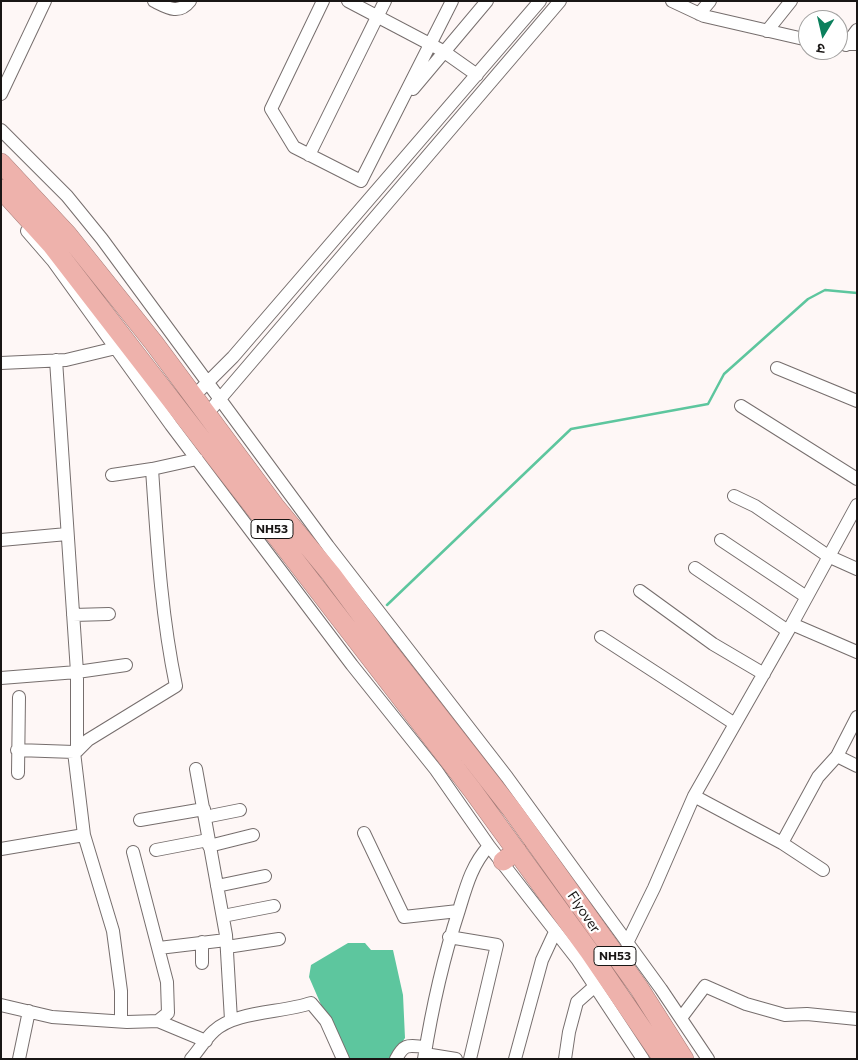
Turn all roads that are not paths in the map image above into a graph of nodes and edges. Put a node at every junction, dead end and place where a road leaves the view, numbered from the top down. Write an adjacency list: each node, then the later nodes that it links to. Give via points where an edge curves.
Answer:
1 (45, 1): 23 (street)
2 (154, 1): 3 (street, via 176,11)
3 (190, 1)
4 (323, 1): 26 (street, via 271,109 294,147)
5 (348, 1): 15 (street)
6 (385, 1): 15 (street)
7 (452, 1): 20 (street)
8 (487, 1): 21 (street)
9 (540, 1): 22 (street)
10 (560, 1): 36 (street)
11 (672, 1): 14 (street)
12 (710, 1): 14 (street)
13 (791, 1): 17 (street)
14 (699, 14): 17 (street)
15 (377, 16): 20 (street); 26 (street)
16 (857, 30): 19 (street)
17 (767, 31): 18 (street)
18 (798, 38)
19 (848, 43)
20 (429, 44): 21 (street); 24 (street)
21 (443, 51): 22 (street); 24 (street)
22 (477, 75): 34 (street)
23 (1, 94)
24 (398, 106): 26 (street, via 361,181)
25 (1, 130): 34 (street, via 73,203)
26 (309, 155)
27 (1, 163): 35 (highway, NH53, via 67,234)
28 (1, 189): 86 (highway, NH53, via 51,244 289,550)
29 (1, 203): 30 (street, via 53,261)
30 (116, 348): 31 (street); 40 (street)
31 (56, 360): 32 (street); 46 (street)
32 (1, 363)
33 (777, 368): 37 (street)
34 (207, 383): 35 (street); 36 (street)
35 (194, 396): 39 (highway, NH53)
36 (220, 398): 39 (street); 74 (street, via 354,577)
37 (857, 401)
38 (741, 406): 43 (street)
39 (206, 414): 74 (highway, NH53, via 385,647)
40 (197, 459): 41 (street); 82 (street, via 352,665 436,770)
41 (152, 469): 42 (street); 67 (street, via 161,588 176,686 88,740)
42 (112, 475)
43 (857, 479)
44 (734, 496): 49 (street, via 755,506)
45 (857, 505): 49 (street)
46 (67, 534): 47 (street); 55 (street)
47 (1, 540)
48 (721, 540): 53 (street)
49 (828, 556): 51 (street); 53 (street)
50 (695, 568): 56 (street)
51 (857, 569)
52 (640, 591): 61 (street, via 713,644)
53 (805, 596): 56 (street)
54 (109, 614): 55 (street)
55 (73, 615): 60 (street)
56 (790, 628): 58 (street); 61 (street)
57 (601, 636): 65 (street)
58 (857, 652)
59 (126, 665): 60 (street)
60 (77, 672): 62 (street); 67 (street)
61 (764, 674): 65 (street)
62 (1, 678)
63 (19, 697): 66 (street)
64 (857, 717): 68 (street)
65 (735, 724): 72 (street)
66 (17, 750): 67 (street); 71 (street)
67 (76, 751): 78 (street)
68 (837, 756): 69 (street); 81 (street, via 818,777)
69 (857, 766)
70 (196, 769): 75 (street)
71 (18, 773)
72 (694, 796): 81 (street); 97 (street)
73 (240, 810): 75 (street)
74 (522, 811): 97 (street); 121 (highway, Flyover / NH53, via 544,853 639,988)
75 (204, 813): 76 (street); 80 (street)
76 (140, 820)
77 (364, 833): 91 (street, via 404,917)
78 (84, 835): 83 (street); 107 (street, via 113,930)
79 (253, 835): 80 (street)
80 (208, 843): 84 (street); 89 (street)
81 (782, 843): 87 (street)
82 (489, 846): 86 (street); 91 (street, via 480,855 469,877)
83 (1, 849)
84 (156, 850)
85 (133, 852): 99 (street)
86 (510, 856): 93 (street); 120 (highway, Flyover / NH53, via 534,875)
87 (823, 870)
88 (265, 876): 89 (street)
89 (217, 886): 92 (street)
90 (274, 906): 92 (street)
91 (458, 911): 94 (street)
92 (222, 916): 98 (street)
93 (555, 932): 101 (street); 117 (street, via 542,960)
94 (449, 937): 110 (street); 116 (street, via 498,945)
95 (279, 939): 98 (street)
96 (202, 942): 98 (street); 99 (street); 100 (street)
97 (627, 943): 104 (street)
98 (226, 944): 106 (street)
99 (159, 948): 108 (street, via 167,982 168,1013)
100 (202, 964)
101 (594, 986): 118 (street, via 577,1002); 119 (street)
102 (1, 1005): 103 (street)
103 (29, 1011): 107 (street, via 52,1017); 111 (street)
104 (680, 1018): 105 (street, via 705,986 746,1004 785,1015); 122 (street)
105 (857, 1019)
106 (231, 1020): 109 (street, via 214,1031); 113 (street, via 311,1003 326,1021)
107 (122, 1021): 108 (street)
108 (159, 1021): 109 (street)
109 (206, 1041): 112 (street)
110 (425, 1053): 114 (street, via 407,1045 401,1048); 115 (street)
111 (19, 1059)
112 (191, 1059)
113 (343, 1059)
114 (396, 1059)
115 (456, 1059)
116 (470, 1059)
117 (516, 1059)
118 (565, 1059)
119 (643, 1059)
120 (663, 1059)
121 (684, 1059)
122 (708, 1059)

